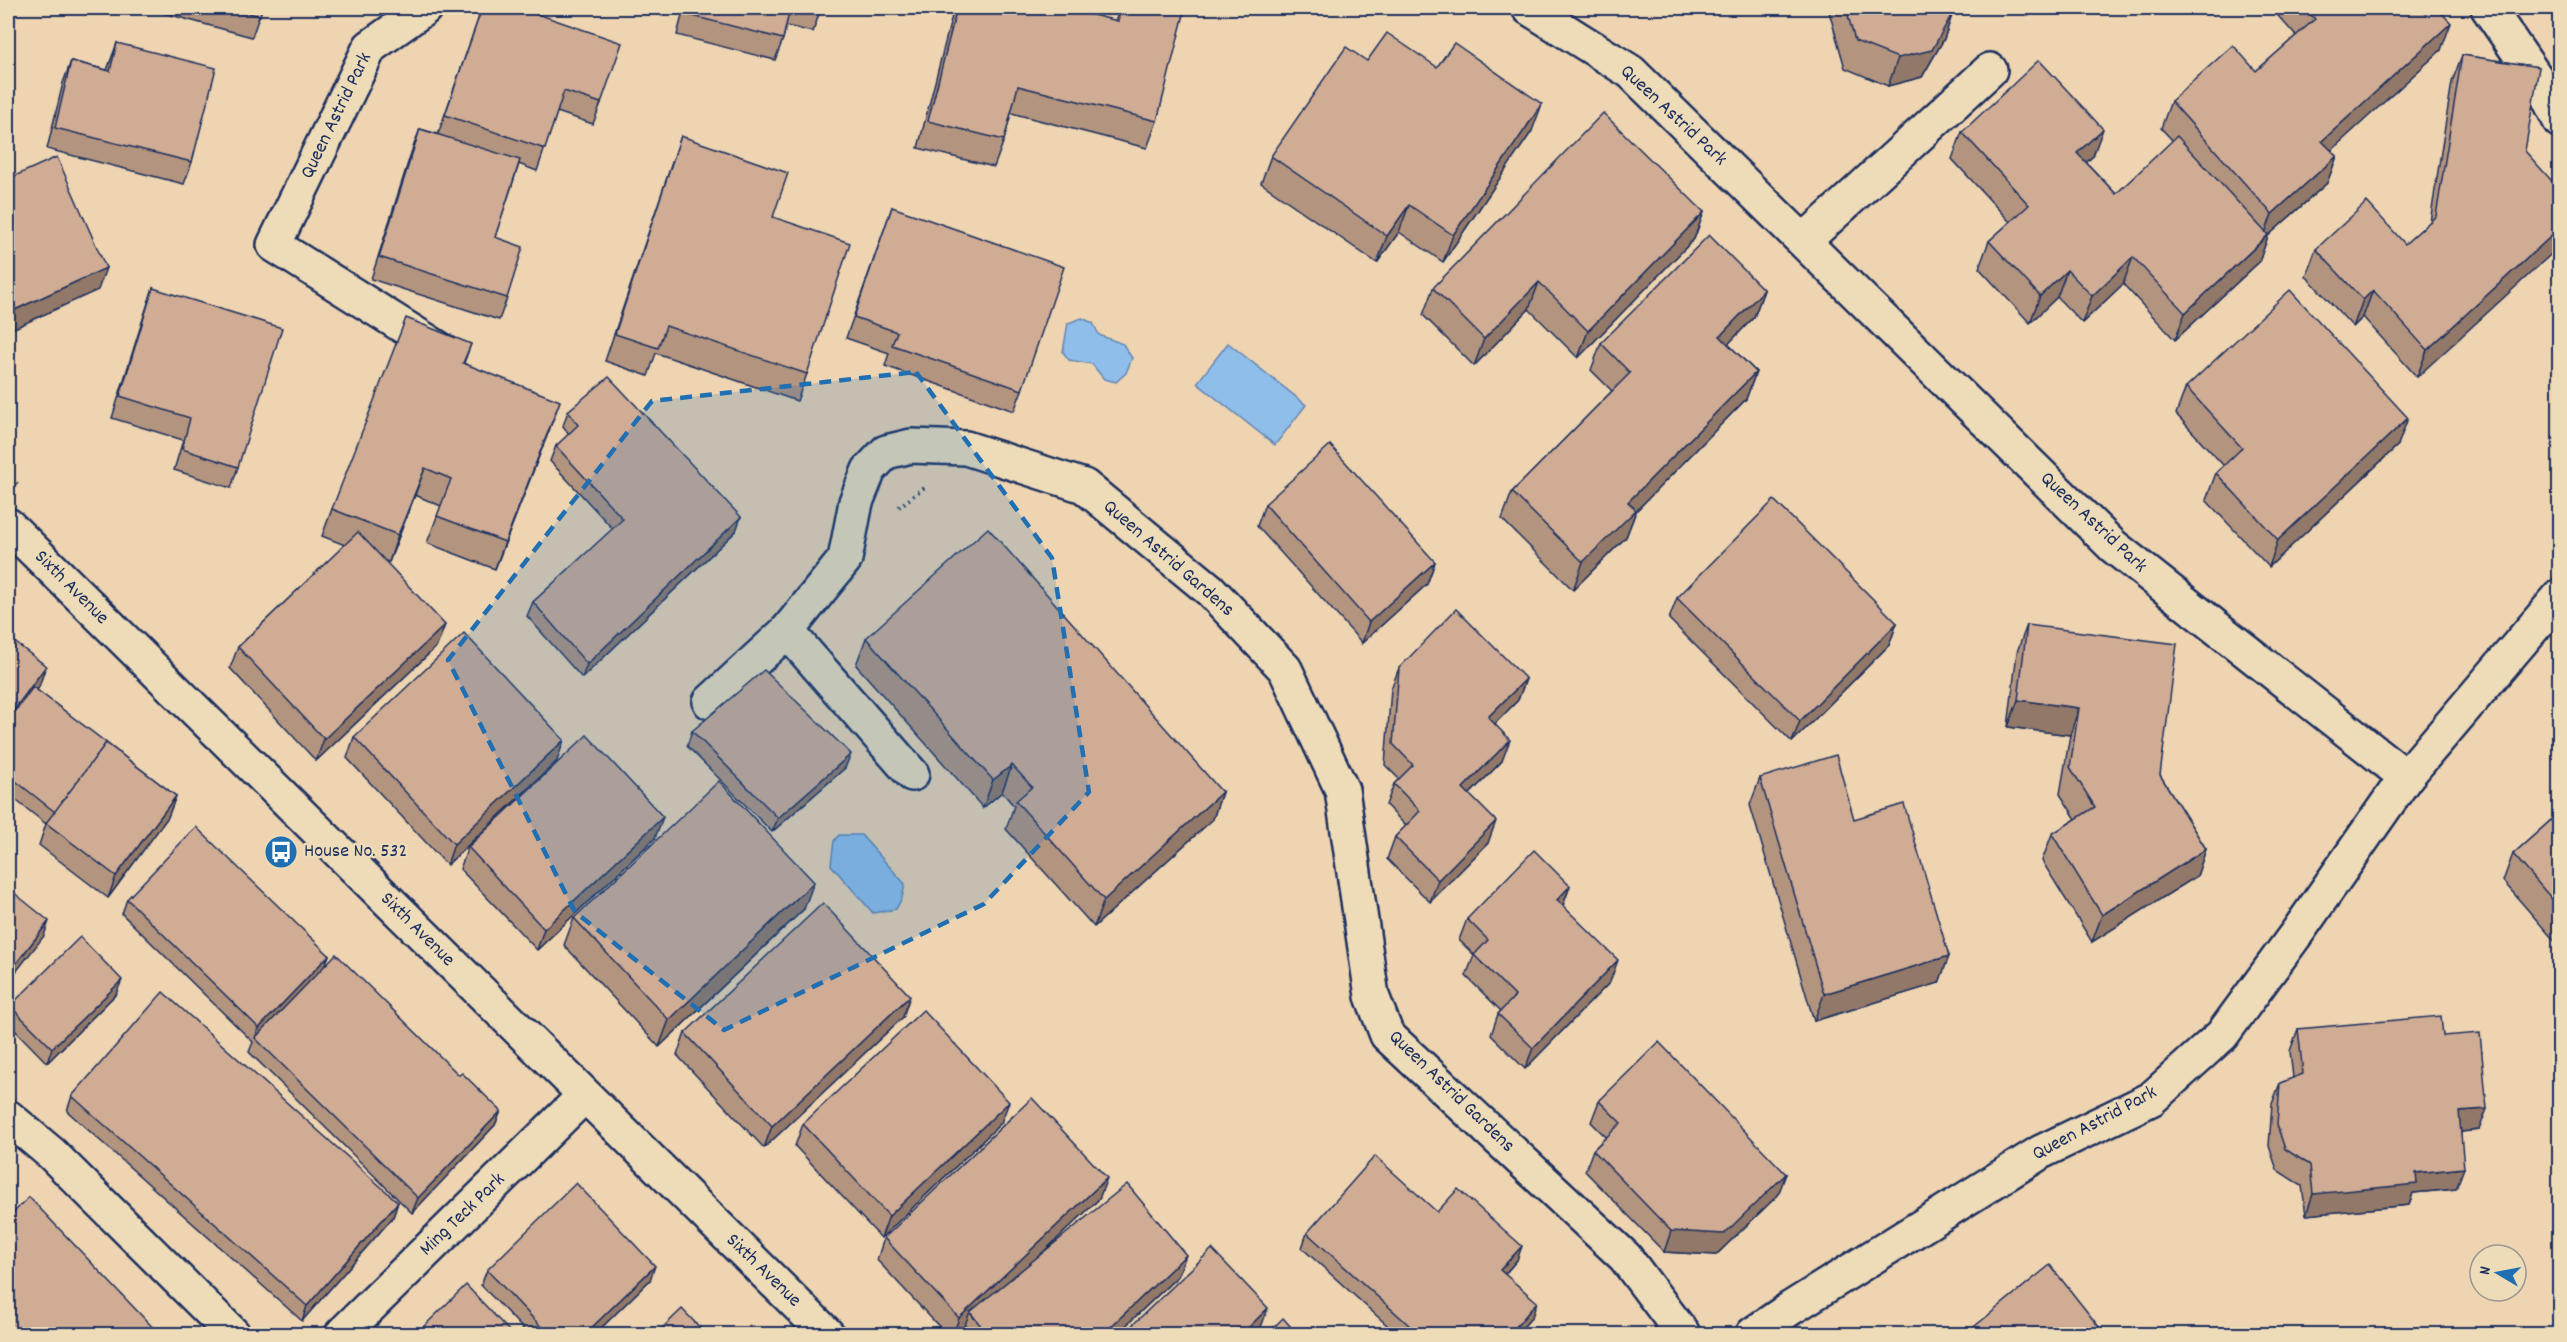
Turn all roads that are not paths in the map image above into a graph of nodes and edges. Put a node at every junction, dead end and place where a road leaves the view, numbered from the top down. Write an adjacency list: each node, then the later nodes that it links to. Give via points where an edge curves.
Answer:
1 (425, 8): 7 (street, Queen Astrid Park, via 370,47 274,245)
2 (1529, 8): 6 (street, Queen Astrid Park, via 1631,72)
3 (2488, 8): 5 (street, via 2545,90)
4 (1990, 69): 6 (street)
5 (2559, 121)
6 (1804, 241): 13 (street, Queen Astrid Park, via 2113,546)
7 (465, 365)
8 (8, 525): 14 (street, Sixth Avenue)
9 (2559, 596): 13 (street, Queen Astrid Park)
10 (787, 631): 11 (street, Queen Astrid Gardens); 12 (street); 19 (street, Queen Astrid Gardens, via 845,559 856,502 869,470 886,452 911,446 966,448 1084,486 1210,590 1285,669 1342,790 1372,996 1387,1035 1625,1257)
11 (710, 702)
12 (912, 774)
13 (2406, 777): 20 (street, Queen Astrid Park, via 2222,1035 2151,1099 2041,1152)
14 (584, 1096): 17 (street, Ming Teck Park); 18 (street, Sixth Avenue)
15 (8, 1117): 16 (street, via 52,1154)
16 (233, 1335)
17 (342, 1335)
18 (827, 1335)
19 (1683, 1335)
20 (1753, 1335)

